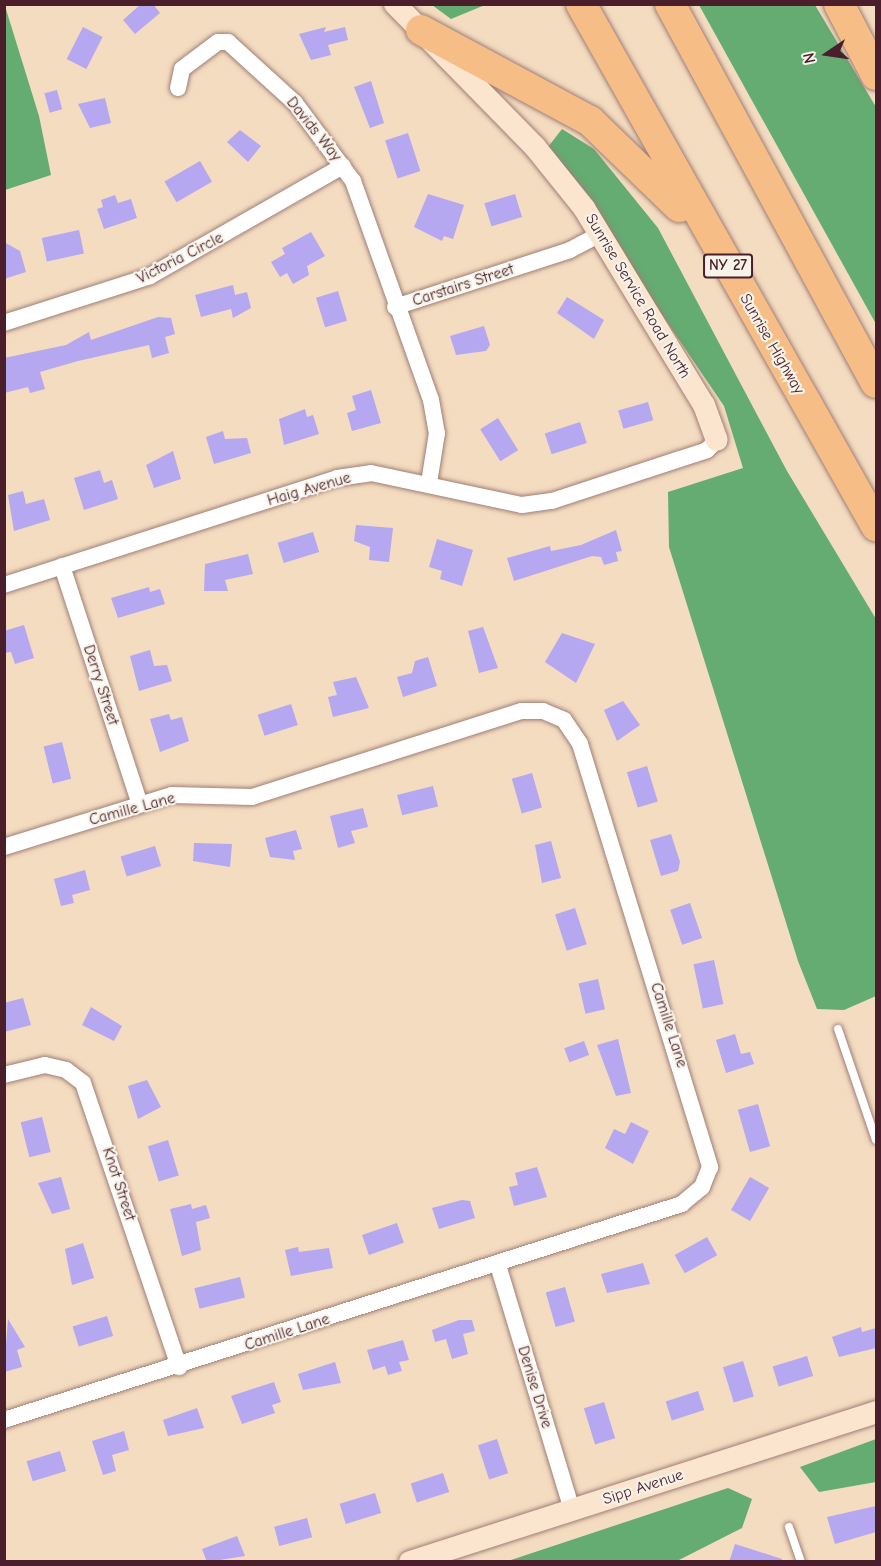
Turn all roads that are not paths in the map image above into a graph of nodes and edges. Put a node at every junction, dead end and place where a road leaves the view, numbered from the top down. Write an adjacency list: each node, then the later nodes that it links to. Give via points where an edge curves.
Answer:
1 (395, 4): 5 (street, Sunrise Service Road North)
2 (580, 4): 10 (highway, Sunrise Highway / NY 27)
3 (670, 4): 13 (highway)
4 (839, 4): 6 (highway)
5 (421, 30): 9 (street, Sunrise Service Road North, via 535,147); 10 (highway, via 590,121 653,175)
6 (876, 75)
7 (178, 88): 8 (street, Davids Way, via 182,69 218,42 228,42 295,103)
8 (343, 166): 11 (street, Davids Way, via 364,202); 12 (street, Victoria Circle, via 150,276)
9 (602, 233): 11 (street, Carstairs Street, via 570,250); 14 (street, Sunrise Service Road North, via 704,405)
10 (724, 259): 16 (highway, Sunrise Highway / NY 27)
11 (394, 307): 15 (street, Carstairs Street, via 430,400 437,433)
12 (4, 322)
13 (876, 383)
14 (717, 440): 15 (street, Haig Avenue, via 707,450 552,501 493,502)
15 (429, 483): 17 (street, Haig Avenue, via 371,473 337,478)
16 (876, 526)
17 (62, 566): 18 (street, Haig Avenue); 19 (street, Derry Street)
18 (4, 585)
19 (140, 804): 20 (street, Camille Lane); 24 (street, Camille Lane, via 171,795 252,796 522,711 543,711 575,730 710,1167 702,1187 682,1204)
20 (4, 847)
21 (838, 1029): 23 (lane)
22 (4, 1075): 25 (street, Knot Street, via 45,1065 66,1070 83,1083)
23 (876, 1140)
24 (498, 1265): 25 (street, Camille Lane); 28 (street, Denise Drive)
25 (178, 1367): 27 (street, Camille Lane)
26 (876, 1412): 28 (street, Sipp Avenue)
27 (4, 1420)
28 (572, 1510): 30 (street, Sipp Avenue)
29 (789, 1527): 31 (lane)
30 (410, 1562)
31 (801, 1562)

